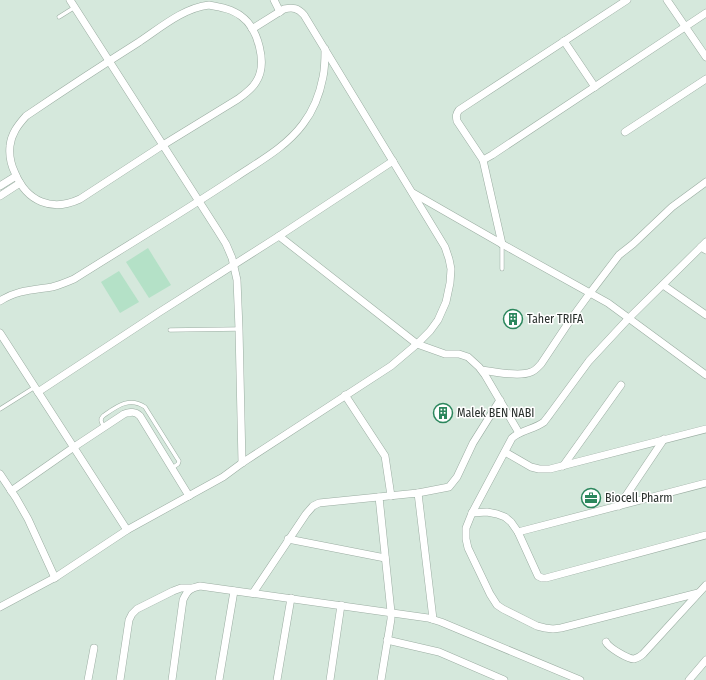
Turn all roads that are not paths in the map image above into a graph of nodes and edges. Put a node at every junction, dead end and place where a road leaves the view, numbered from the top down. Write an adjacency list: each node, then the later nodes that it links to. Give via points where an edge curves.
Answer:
1 (70, 0): 5 (street)
2 (274, 0): 6 (street)
3 (627, 0): 11 (street)
4 (667, 0): 9 (street)
5 (75, 7): 8 (lane); 14 (street)
6 (280, 12): 10 (street); 12 (street, via 289,8 301,11)
7 (706, 13): 9 (street)
8 (59, 17)
9 (686, 27): 13 (street); 16 (street)
10 (252, 29): 14 (street, via 233,11 209,5 200,6 187,11); 18 (street, via 257,36 261,56 261,71 257,80 238,99)
11 (564, 41): 16 (street); 19 (street, via 459,110 457,121)
12 (325, 49): 20 (street); 27 (street, via 323,77 318,96 303,124 279,148)
13 (706, 57)
14 (109, 61): 18 (street); 21 (street, via 26,116 12,137 10,146 10,157)
15 (706, 78): 17 (street)
16 (595, 87): 19 (street)
17 (625, 132)
18 (163, 145): 23 (street, via 71,203 51,204 35,199); 27 (street)
19 (483, 160): 29 (street)
20 (393, 161): 25 (street); 28 (street)
21 (16, 176): 23 (street); 24 (street)
22 (706, 182): 34 (street, via 672,207 619,255)
23 (20, 184): 26 (street)
24 (0, 186)
25 (412, 192): 29 (street); 41 (street, via 445,247 451,269 446,302 438,320)
26 (0, 196)
27 (199, 201): 31 (street, via 226,244); 35 (street, via 74,279 53,287 23,291)
28 (279, 236): 31 (street); 41 (street)
29 (502, 244): 32 (lane); 34 (street)
30 (704, 247): 33 (street)
31 (234, 264): 38 (street); 45 (street)
32 (502, 269)
33 (663, 285): 36 (street); 37 (street)
34 (590, 293): 37 (street); 42 (street, via 536,369 524,374)
35 (0, 301)
36 (706, 315)
37 (628, 319): 43 (street); 51 (street, via 589,361 543,422)
38 (239, 329): 39 (lane); 55 (street)
39 (170, 330)
40 (0, 333): 45 (street)
41 (417, 344): 42 (street, via 445,354 468,357); 46 (street, via 390,366)
42 (482, 370): 47 (street)
43 (706, 375)
44 (621, 385): 56 (street)
45 (37, 389): 48 (lane); 53 (street)
46 (345, 395): 55 (street); 63 (street, via 385,456)
47 (500, 400): 51 (street); 61 (street, via 450,487)
48 (0, 409)
49 (104, 427): 53 (street); 57 (street, via 124,414 134,412 140,416); 57 (lane, via 101,421 103,416 124,404 140,403 178,458 178,464)
50 (706, 429): 52 (street)
51 (520, 433): 54 (street, via 512,438)
52 (664, 439): 56 (street); 65 (street)
53 (74, 447): 60 (street); 67 (street)
54 (505, 452): 56 (street, via 539,469); 66 (street)
55 (242, 463): 62 (street)
56 (563, 466)
57 (172, 468): 62 (street)
58 (0, 474): 60 (street)
59 (706, 483): 65 (street)
60 (11, 491): 72 (street, via 28,520)
61 (418, 493): 63 (street); 82 (street)
62 (189, 496): 67 (street)
63 (391, 496): 64 (street)
64 (379, 497): 70 (street, via 319,503 306,514); 71 (street)
65 (619, 506): 68 (street)
66 (472, 513): 68 (street, via 497,514 511,522); 77 (street, via 466,528 468,548 490,594 497,605 537,626 561,628)
67 (127, 530): 72 (street)
68 (518, 532): 69 (street, via 538,576 542,578)
69 (706, 535)
70 (288, 540): 71 (street); 76 (street)
71 (385, 558): 81 (street)
72 (55, 578): 80 (street)
73 (706, 585): 77 (street)
74 (192, 588): 75 (street, via 200,586); 88 (street, via 173,591 132,614); 89 (street, via 186,593 184,600)
75 (234, 591): 76 (street); 90 (street)
76 (253, 593): 78 (street)
77 (698, 593): 84 (street, via 638,657 630,658 611,649)
78 (291, 598): 79 (street); 91 (street)
79 (341, 605): 81 (street); 92 (street)
80 (0, 607)
81 (391, 612): 82 (street); 83 (street)
82 (432, 619): 95 (street)
83 (387, 640): 93 (street); 94 (street, via 439,652)
84 (606, 642)
85 (94, 648): 87 (street)
86 (706, 660): 96 (street)
87 (88, 680)
88 (120, 680)
89 (172, 680)
90 (219, 680)
91 (277, 680)
92 (330, 680)
93 (381, 680)
94 (504, 680)
95 (580, 680)
96 (689, 680)

